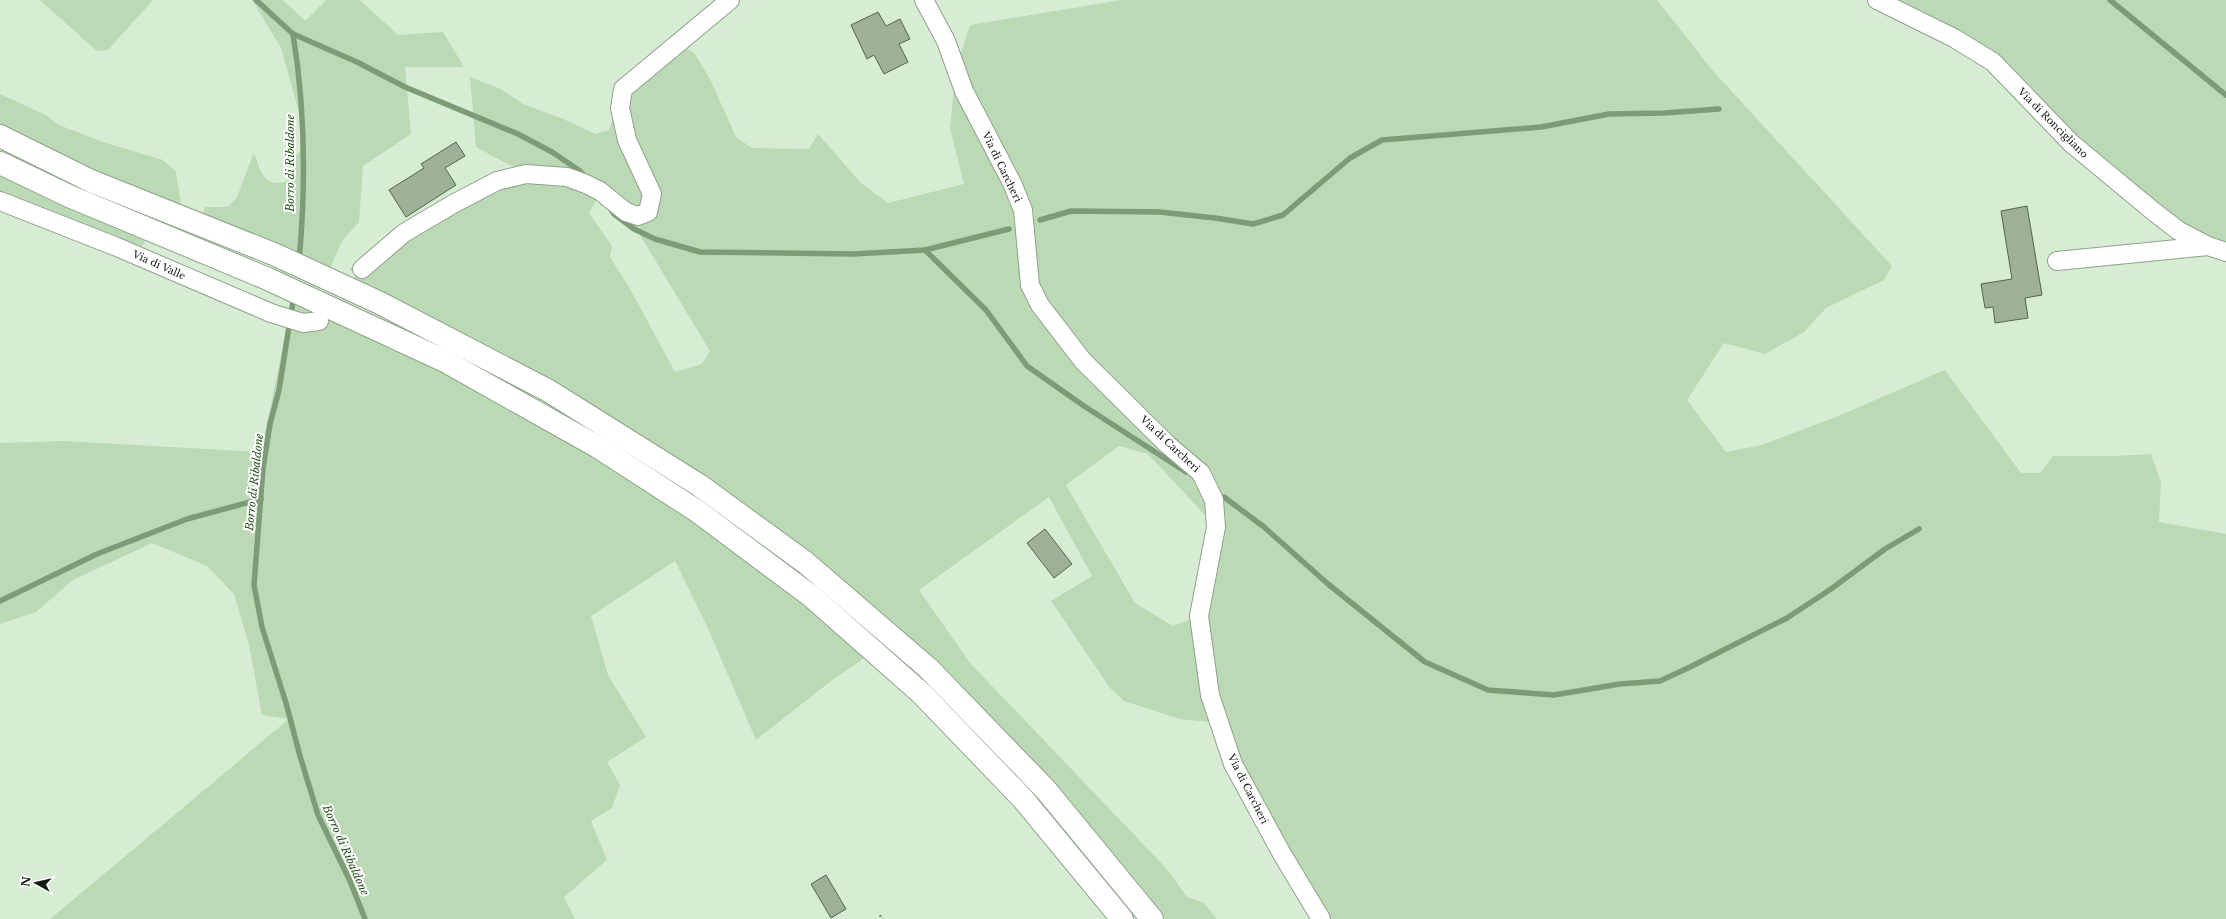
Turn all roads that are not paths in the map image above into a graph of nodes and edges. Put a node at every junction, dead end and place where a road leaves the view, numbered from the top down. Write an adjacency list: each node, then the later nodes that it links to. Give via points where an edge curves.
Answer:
1 (730, 0): 10 (street, via 622,89 620,108 627,140 652,194 652,204 648,212 638,216 626,212 600,191 567,177 526,174 497,181 453,204 404,233)
2 (924, 0): 14 (street, Via di Carcheri, via 946,42 964,91 1012,183 1023,210 1030,285 1040,305 1082,361 1201,473 1214,500 1216,527 1199,616 1210,695 1233,764)
3 (1877, 0): 7 (street, Via di Roncigliano, via 1954,38 1993,62 2071,143 2174,227)
4 (0, 136): 13 (highway, via 91,181 276,255 380,303 549,391 700,485 806,563 928,668 1046,790)
5 (0, 163): 12 (highway, via 69,196 268,279 445,361 598,448 696,510 811,596 922,693 1023,799)
6 (0, 201): 11 (street, Via di Valle, via 290,319 303,323)
7 (2208, 246): 8 (street, Via di Roncigliano); 9 (street)
8 (2226, 252)
9 (2057, 261)
10 (362, 269)
11 (319, 321)
12 (1122, 919)
13 (1152, 919)
14 (1321, 919)

